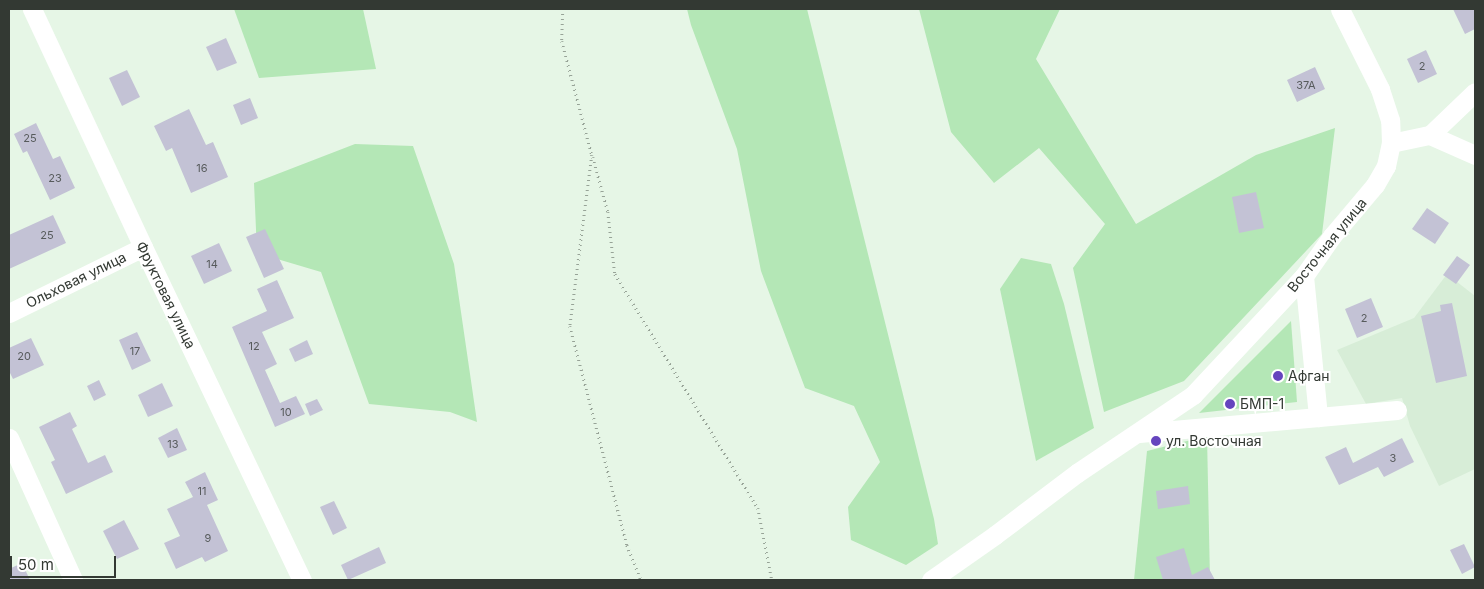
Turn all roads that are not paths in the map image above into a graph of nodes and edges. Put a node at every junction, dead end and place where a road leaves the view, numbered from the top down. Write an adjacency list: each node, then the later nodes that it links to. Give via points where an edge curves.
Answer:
1 (32, 9): 7 (street, Фруктовая улица)
2 (1340, 9): 5 (street, Восточная улица, via 1380,89 1390,120)
3 (1475, 92): 4 (street)
4 (1430, 135): 5 (street); 6 (street)
5 (1391, 143): 8 (street, Восточная улица, via 1386,166 1375,185 1332,236)
6 (1475, 155)
7 (143, 247): 9 (street, Ольховая улица); 15 (street, Фруктовая улица)
8 (1304, 276): 11 (street); 12 (street, Восточная улица, via 1193,395)
9 (9, 313)
10 (1397, 410): 11 (street)
11 (1318, 417): 12 (street)
12 (1137, 433): 16 (street, Восточная улица)
13 (9, 438): 14 (street)
14 (74, 580)
15 (302, 580)
16 (931, 580)

